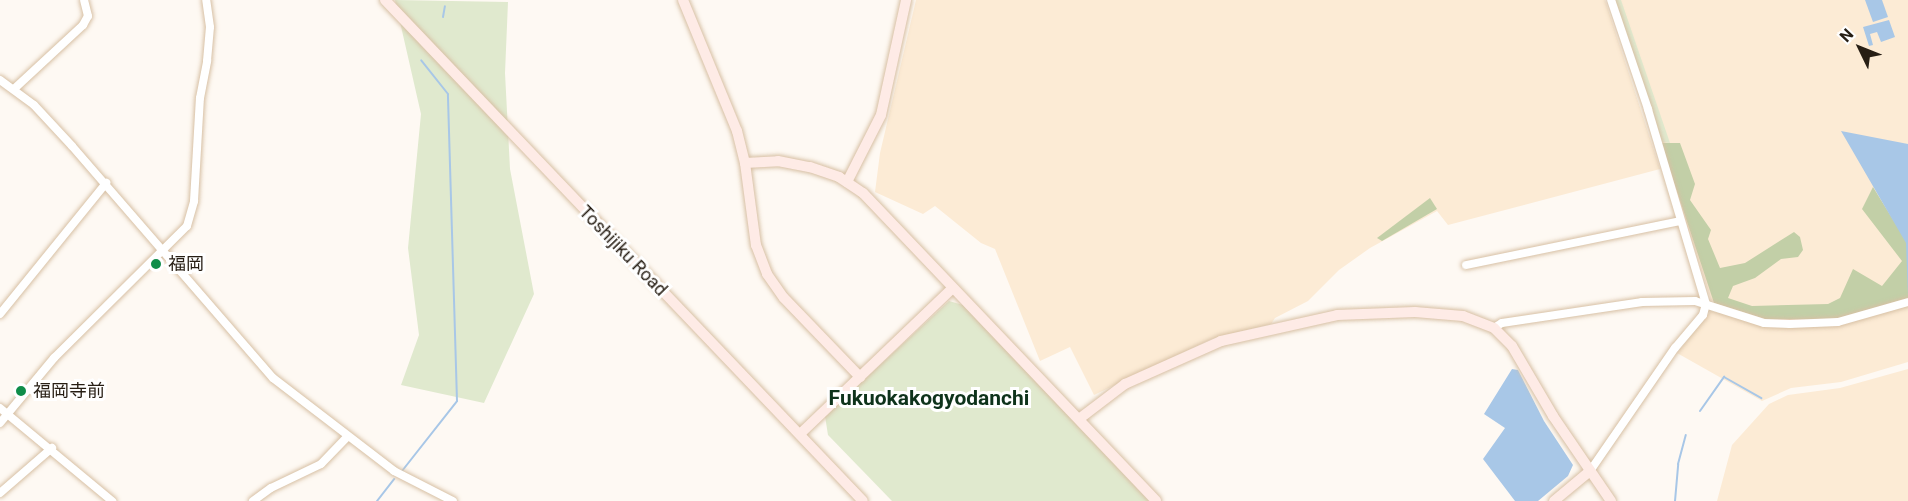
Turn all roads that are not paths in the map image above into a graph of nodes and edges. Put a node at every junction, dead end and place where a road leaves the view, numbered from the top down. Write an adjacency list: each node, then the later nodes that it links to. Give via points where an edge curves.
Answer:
1 (84, 0): 8 (street, via 88,16 83,25)
2 (206, 0): 13 (street, via 210,27 200,98 194,201 183,234)
3 (385, 0): 25 (street, Toshijiku Road)
4 (683, 0): 9 (street, via 724,96)
5 (906, 0): 10 (street, via 881,115)
6 (1611, 0): 12 (street)
7 (0, 80): 8 (street)
8 (14, 89): 11 (street, via 34,105)
9 (745, 163): 10 (street, via 788,162); 20 (street, via 756,245 767,273 784,298)
10 (847, 182): 15 (street)
11 (105, 183): 13 (street); 18 (street)
12 (1680, 221): 14 (street); 17 (street)
13 (166, 251): 22 (street, via 73,338); 26 (street, via 273,378)
14 (1466, 265)
15 (953, 288): 20 (street); 23 (street)
16 (1908, 302): 17 (street, via 1839,322 1790,324 1764,323)
17 (1706, 304): 19 (street, via 1642,302 1502,323); 28 (street, via 1703,315 1675,348)
18 (0, 314)
19 (1494, 328): 23 (street, via 1463,316 1415,312 1307,319 1221,341 1188,355 1125,384); 28 (street, via 1512,346)
20 (860, 377): 25 (street)
21 (0, 408): 22 (street)
22 (8, 413): 24 (street); 27 (street)
23 (1079, 419): 34 (street)
24 (0, 423)
25 (800, 434): 33 (street, Toshijiku Road)
26 (347, 437): 31 (street, via 321,464); 32 (street, via 394,471)
27 (52, 448): 29 (street); 30 (street)
28 (1590, 471): 35 (street); 36 (street)
29 (0, 493)
30 (112, 501)
31 (253, 501)
32 (453, 501)
33 (863, 501)
34 (1156, 501)
35 (1554, 501)
36 (1611, 501)

